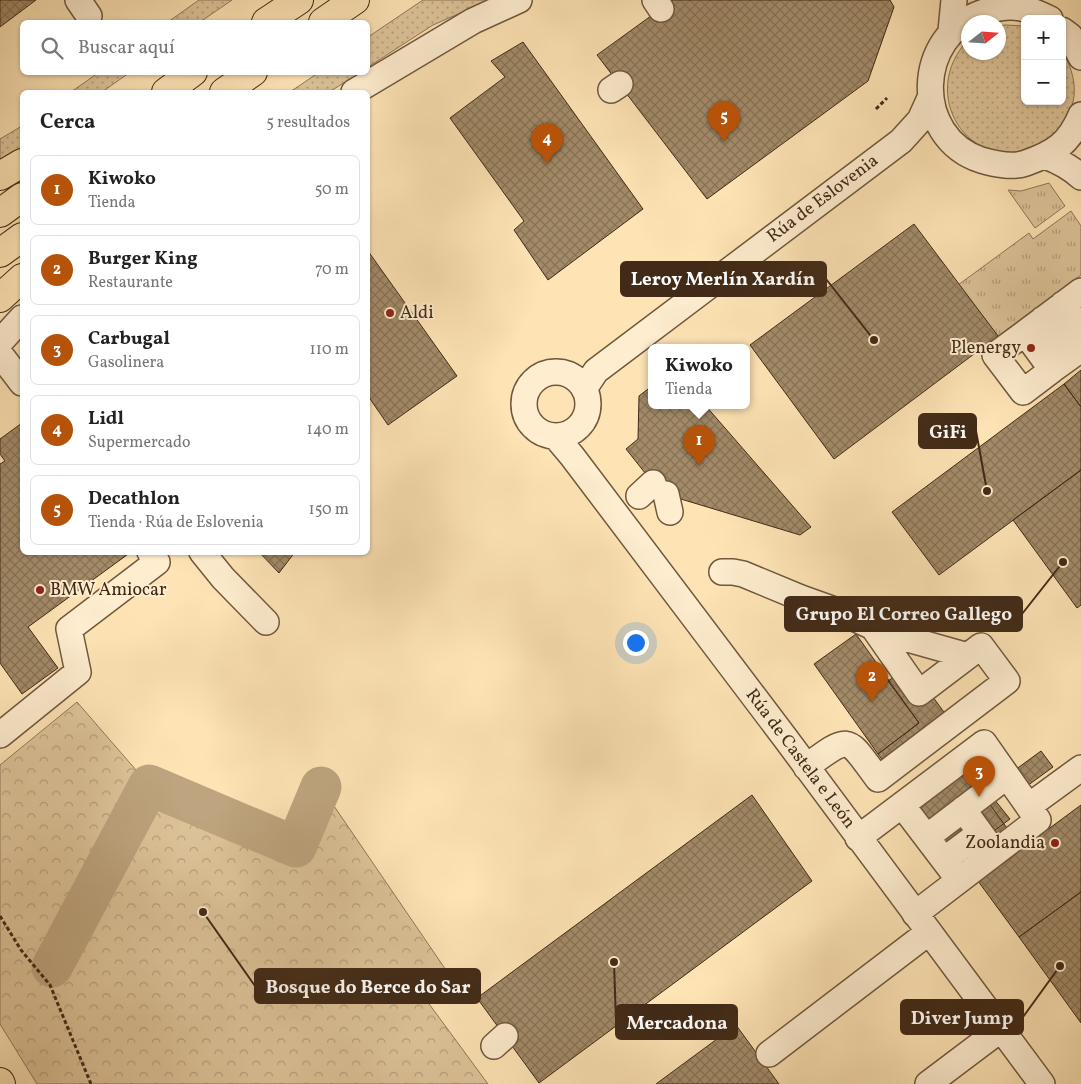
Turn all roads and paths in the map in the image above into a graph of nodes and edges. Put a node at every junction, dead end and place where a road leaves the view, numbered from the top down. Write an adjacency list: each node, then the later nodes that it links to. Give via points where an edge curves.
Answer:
1 (298, 0): 7 (highway)
2 (355, 0): 8 (highway)
3 (519, 0): 16 (street, via 473,21)
4 (954, 0): 9 (street)
5 (986, 4): 6 (street, via 1024,8); 9 (street)
6 (1041, 15)
7 (269, 20)
8 (327, 20)
9 (951, 31): 18 (street, via 937,51 930,74)
10 (1066, 33): 11 (street)
11 (1081, 57)
12 (189, 75): 14 (highway)
13 (249, 75): 15 (highway)
14 (169, 90)
15 (227, 90)
16 (357, 90)
17 (887, 98): 19 (path)
18 (930, 98): 21 (street, via 938,122); 22 (street, Rúa de Eslovenia, via 920,120)
19 (876, 109)
20 (1077, 124): 23 (street, via 1063,146); 25 (street)
21 (948, 136): 22 (street, Rúa de Eslovenia, via 929,134); 23 (street, via 972,157 996,164 1021,164)
22 (901, 141): 41 (street, Rúa de Eslovenia, via 596,370)
23 (1045, 156): 27 (street, via 1070,167)
24 (20, 164): 26 (highway)
25 (1081, 167)
26 (0, 176)
27 (1081, 177)
28 (20, 198): 29 (highway)
29 (0, 213)
30 (20, 238): 31 (highway)
31 (0, 253)
32 (20, 280): 33 (highway)
33 (0, 298)
34 (1062, 306): 36 (street); 39 (street); 39 (street, via 994,355 1022,392)
35 (20, 320): 37 (street)
36 (1081, 330)
37 (0, 342)
38 (0, 354): 40 (street)
39 (1068, 358)
40 (20, 381)
41 (584, 389): 42 (street, via 588,407 582,424 566,435); 42 (street, via 577,380 557,372 536,379 529,387 524,407 527,417 539,431)
42 (556, 437): 50 (street, Rúa de Castela e León)
43 (152, 555): 49 (street, via 157,562 68,629 78,672)
44 (204, 555): 46 (street)
45 (722, 572): 47 (street, via 743,574)
46 (266, 622)
47 (873, 627): 48 (street); 48 (street, via 919,693)
48 (968, 656): 50 (street, via 980,646 1007,680 878,779 850,744 835,746)
49 (0, 735)
50 (806, 767): 58 (street, Rúa de Castela e León)
51 (1081, 768): 54 (street)
52 (1007, 776): 53 (street, via 984,744); 54 (street); 55 (street)
53 (902, 804): 57 (street); 58 (street)
54 (1029, 806): 59 (street, via 1038,820)
55 (963, 810): 56 (street); 57 (street)
56 (980, 833): 59 (street); 60 (street)
57 (926, 837): 60 (street)
58 (858, 838): 63 (street, Rúa de Castela e León)
59 (995, 853): 61 (street)
60 (944, 860): 61 (street)
61 (959, 880): 63 (street)
62 (0, 916): 66 (path, via 21,950 50,985)
63 (922, 923): 64 (street, Rúa de Castela e León); 65 (street)
64 (1001, 1029): 67 (street); 68 (street, Rúa de Castela e León)
65 (769, 1054)
66 (91, 1084)
67 (928, 1084)
68 (1042, 1084)

